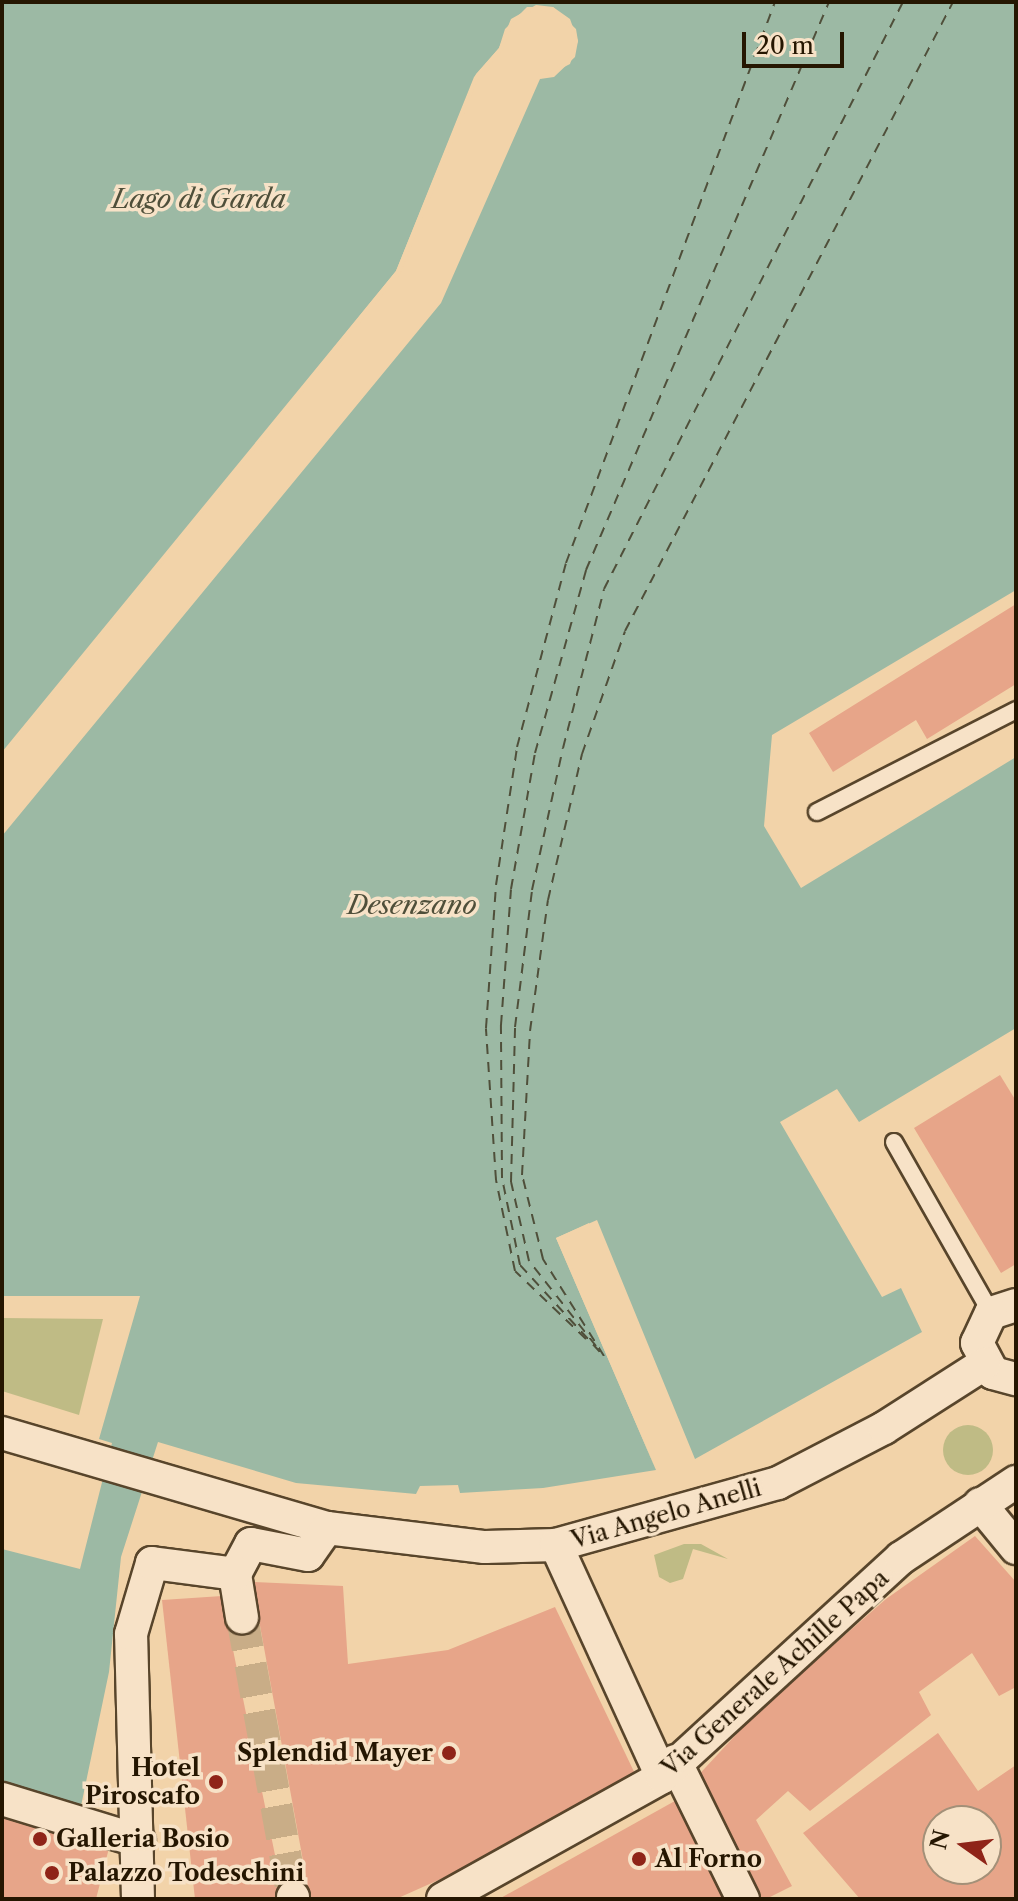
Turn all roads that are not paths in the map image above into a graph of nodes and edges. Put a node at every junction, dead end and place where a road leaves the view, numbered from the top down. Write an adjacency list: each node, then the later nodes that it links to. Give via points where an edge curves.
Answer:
1 (1016, 710): 2 (lane)
2 (817, 812)
3 (894, 1142): 4 (lane)
4 (1004, 1309): 5 (street, via 979,1331)
5 (984, 1364): 6 (street, via 1003,1378); 11 (street, Via Angelo Anelli, via 884,1428 778,1483)
6 (1016, 1379)
7 (2, 1433): 10 (street, Via Angelo Anelli)
8 (1016, 1482): 9 (street, Via Generale Achille Papa)
9 (980, 1504): 12 (street); 15 (street, Via Generale Achille Papa, via 901,1558)
10 (327, 1528): 11 (street, Via Angelo Anelli, via 485,1547); 13 (street, via 308,1555 251,1544)
11 (556, 1545): 15 (street)
12 (1016, 1548)
13 (235, 1574): 14 (street); 17 (street, via 152,1563 131,1634)
14 (242, 1617)
15 (668, 1769): 19 (street, Via Generale Achille Papa); 20 (street)
16 (2, 1799): 17 (street)
17 (139, 1841): 18 (street)
18 (138, 1899)
19 (443, 1899)
20 (743, 1899)

